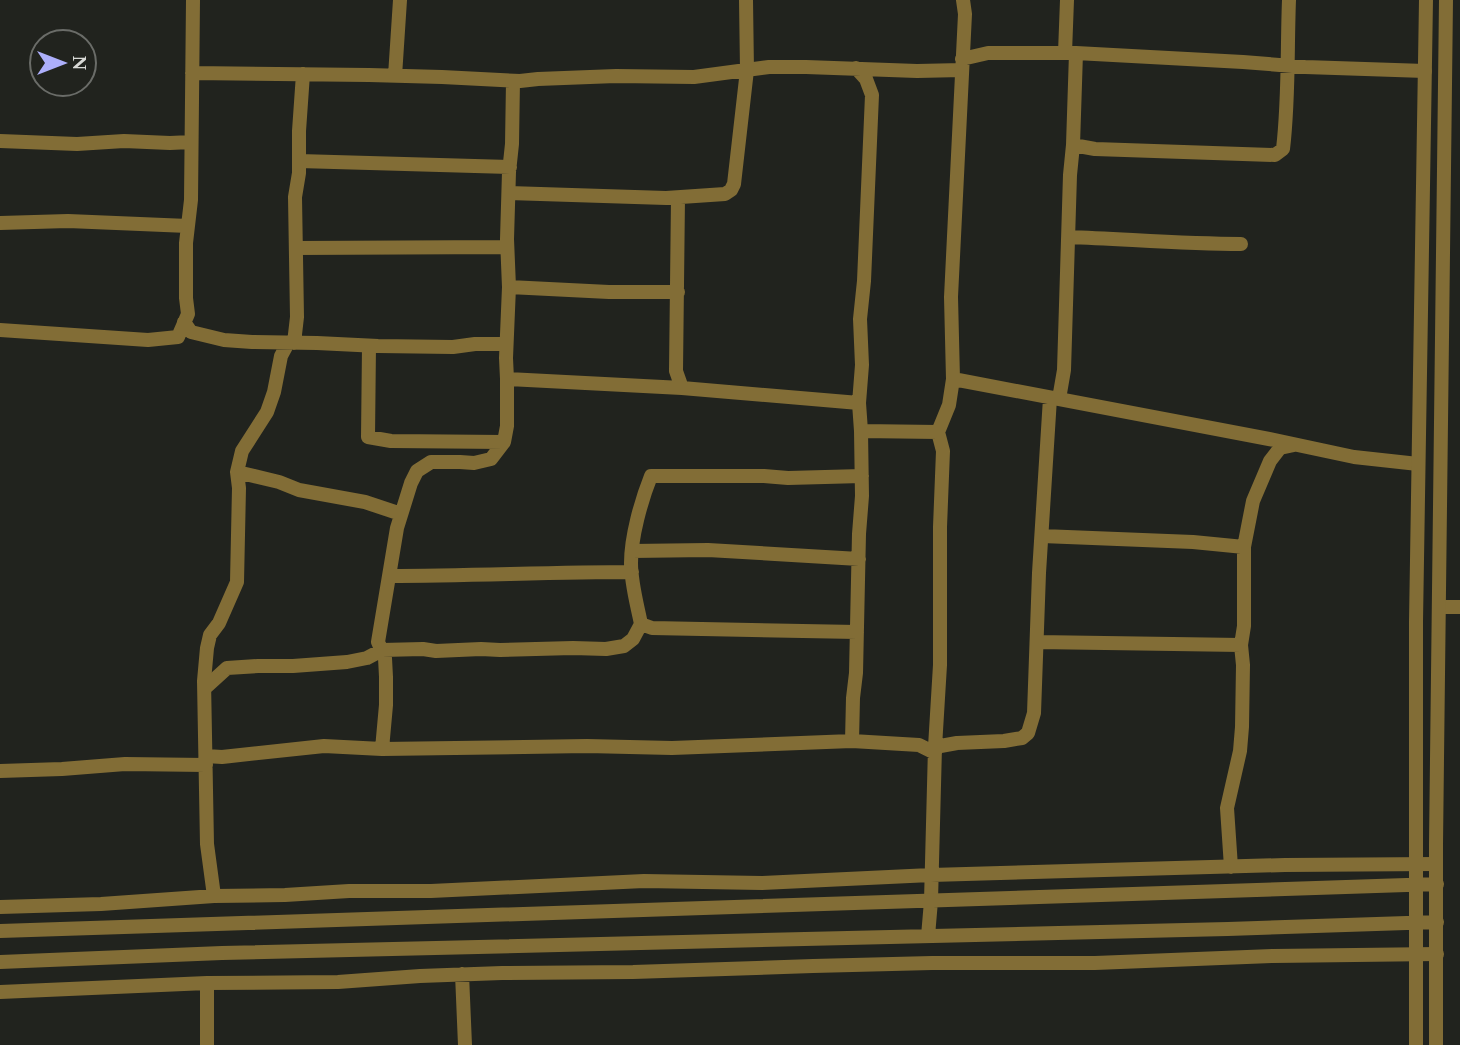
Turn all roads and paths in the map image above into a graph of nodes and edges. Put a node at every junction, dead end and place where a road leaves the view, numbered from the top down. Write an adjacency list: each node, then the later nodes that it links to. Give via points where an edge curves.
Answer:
1 (193, 0): 16 (street)
2 (400, 0): 18 (street)
3 (746, 0): 13 (street)
4 (963, 0): 10 (street)
5 (1067, 0): 9 (street)
6 (1289, 0): 11 (street)
7 (1426, 0): 14 (street)
8 (1446, 0): 15 (street)
9 (1070, 53): 10 (street, via 988,53); 11 (street); 22 (street)
10 (962, 65): 12 (street, via 917,71); 41 (street, via 951,297)
11 (1289, 66): 14 (street); 22 (street, via 1283,149 1275,155)
12 (856, 68): 13 (street); 44 (street, via 872,95)
13 (747, 70): 19 (street, via 694,77); 26 (street, via 731,190)
14 (1425, 71): 15 (street); 49 (street)
15 (1445, 71): 50 (street)
16 (192, 74): 17 (street); 21 (street)
17 (303, 74): 18 (street); 23 (street)
18 (395, 76): 19 (street)
19 (513, 81): 24 (street)
20 (0, 141): 21 (street)
21 (191, 142): 28 (street)
22 (1073, 145): 29 (street)
23 (299, 161): 24 (street); 32 (street)
24 (510, 167): 25 (street)
25 (509, 193): 26 (street); 31 (street)
26 (678, 198): 34 (street)
27 (0, 223): 28 (street)
28 (188, 226): 35 (street, via 188,314)
29 (1069, 237): 30 (street); 43 (street, via 1064,370)
30 (1241, 244)
31 (507, 247): 32 (street); 33 (street)
32 (296, 248): 37 (street, via 297,317)
33 (509, 287): 34 (street); 38 (street)
34 (678, 292): 42 (street, via 676,371)
35 (184, 322): 36 (street, via 178,337 148,340); 37 (street, via 191,332 224,340)
36 (0, 330)
37 (291, 343): 39 (street); 51 (street, via 281,356 267,412 242,451)
38 (506, 344): 39 (street); 40 (street)
39 (369, 346): 47 (street, via 368,438)
40 (507, 379): 42 (street); 47 (street)
41 (953, 379): 43 (street); 46 (street)
42 (682, 388): 44 (street)
43 (1054, 398): 48 (street); 54 (street)
44 (859, 403): 45 (street)
45 (861, 431): 46 (street); 52 (street)
46 (938, 432): 70 (street, via 943,451)
47 (504, 442): 53 (street, via 491,459 431,462 417,471)
48 (1295, 445): 49 (street); 55 (street, via 1280,448 1270,461 1253,501)
49 (1418, 464): 50 (street); 74 (street)
50 (1440, 468): 60 (street)
51 (237, 472): 53 (street); 67 (street, via 237,582 210,635)
52 (862, 476): 56 (street, via 651,476); 57 (street)
53 (401, 514): 59 (street)
54 (1042, 536): 55 (street); 64 (street)
55 (1244, 547): 65 (street)
56 (632, 551): 57 (street, via 708,550); 58 (street)
57 (859, 559): 63 (street)
58 (632, 572): 59 (street); 62 (street)
59 (389, 576): 66 (street, via 378,642)
60 (1439, 607): 61 (street); 73 (street)
61 (1460, 607)
62 (641, 624): 63 (street, via 652,628); 66 (street, via 625,646 606,649)
63 (857, 632): 68 (street)
64 (1037, 642): 65 (street); 70 (street, via 1034,713 1028,733 1022,738 957,743)
65 (1241, 645): 75 (street, via 1240,751 1227,808)
66 (382, 650): 67 (street, via 347,662 227,668); 69 (street, via 386,705)
67 (205, 688): 71 (street)
68 (852, 741): 69 (street, via 672,748); 70 (street)
69 (382, 749): 71 (street, via 324,746)
70 (935, 750): 76 (street)
71 (206, 760): 72 (street); 79 (street, via 207,844)
72 (0, 771)
73 (1436, 864): 74 (street); 77 (street)
74 (1417, 865): 75 (street); 78 (street)
75 (1231, 867): 76 (street)
76 (931, 875): 79 (street); 80 (street)
77 (1437, 884): 78 (street); 83 (street)
78 (1417, 885): 80 (street); 82 (street)
79 (214, 896): 81 (street)
80 (931, 901): 84 (street); 85 (street)
81 (0, 907)
82 (1417, 922): 83 (street); 85 (street); 86 (street)
83 (1437, 922): 87 (street)
84 (0, 931)
85 (928, 936): 88 (street)
86 (1417, 953): 87 (street); 89 (street); 94 (street)
87 (1437, 954): 95 (street)
88 (0, 962)
89 (462, 974): 90 (street, via 338,982); 93 (street)
90 (207, 983): 91 (street); 92 (street)
91 (0, 992)
92 (207, 1045)
93 (465, 1045)
94 (1416, 1045)
95 (1436, 1045)

